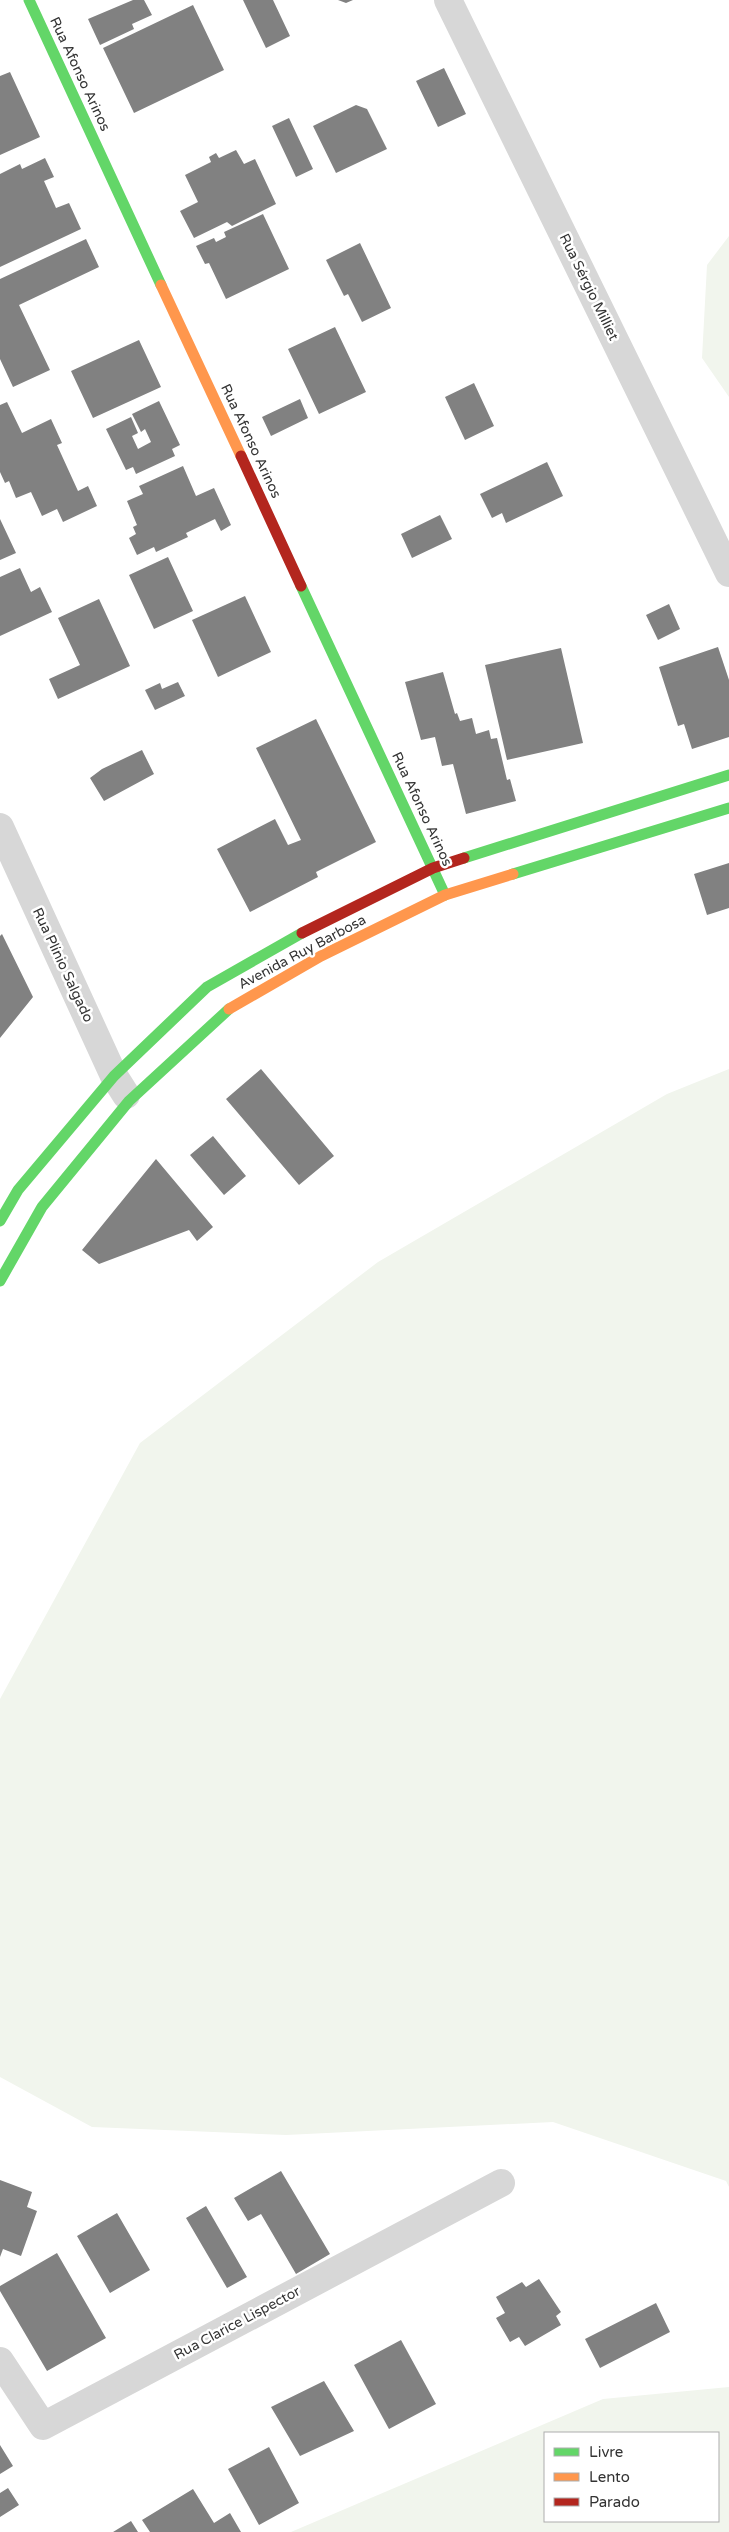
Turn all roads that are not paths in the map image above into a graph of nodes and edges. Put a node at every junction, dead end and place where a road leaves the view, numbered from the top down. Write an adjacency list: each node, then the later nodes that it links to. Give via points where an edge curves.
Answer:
1 (29, 0): 7 (main road, Rua Afonso Arinos)
2 (448, 0): 3 (street, Rua Sérgio Milliet)
3 (729, 573)
4 (729, 775): 7 (main road, Avenida Ruy Barbosa)
5 (729, 808): 8 (main road, Avenida Ruy Barbosa)
6 (0, 827): 9 (street, Rua Plínio Salgado)
7 (433, 868): 8 (main road, Rua Afonso Arinos); 9 (main road, Avenida Ruy Barbosa, via 307,930 207,987)
8 (445, 896): 10 (main road, Avenida Ruy Barbosa, via 321,956 225,1011)
9 (114, 1076): 10 (street, Rua Plínio Salgado); 11 (main road, Avenida Ruy Barbosa, via 18,1190)
10 (129, 1101): 12 (main road, Avenida Ruy Barbosa, via 42,1207)
11 (0, 1221)
12 (0, 1281)
13 (500, 2183): 14 (street, Rua Clarice Lispector, via 43,2426)
14 (0, 2361)

